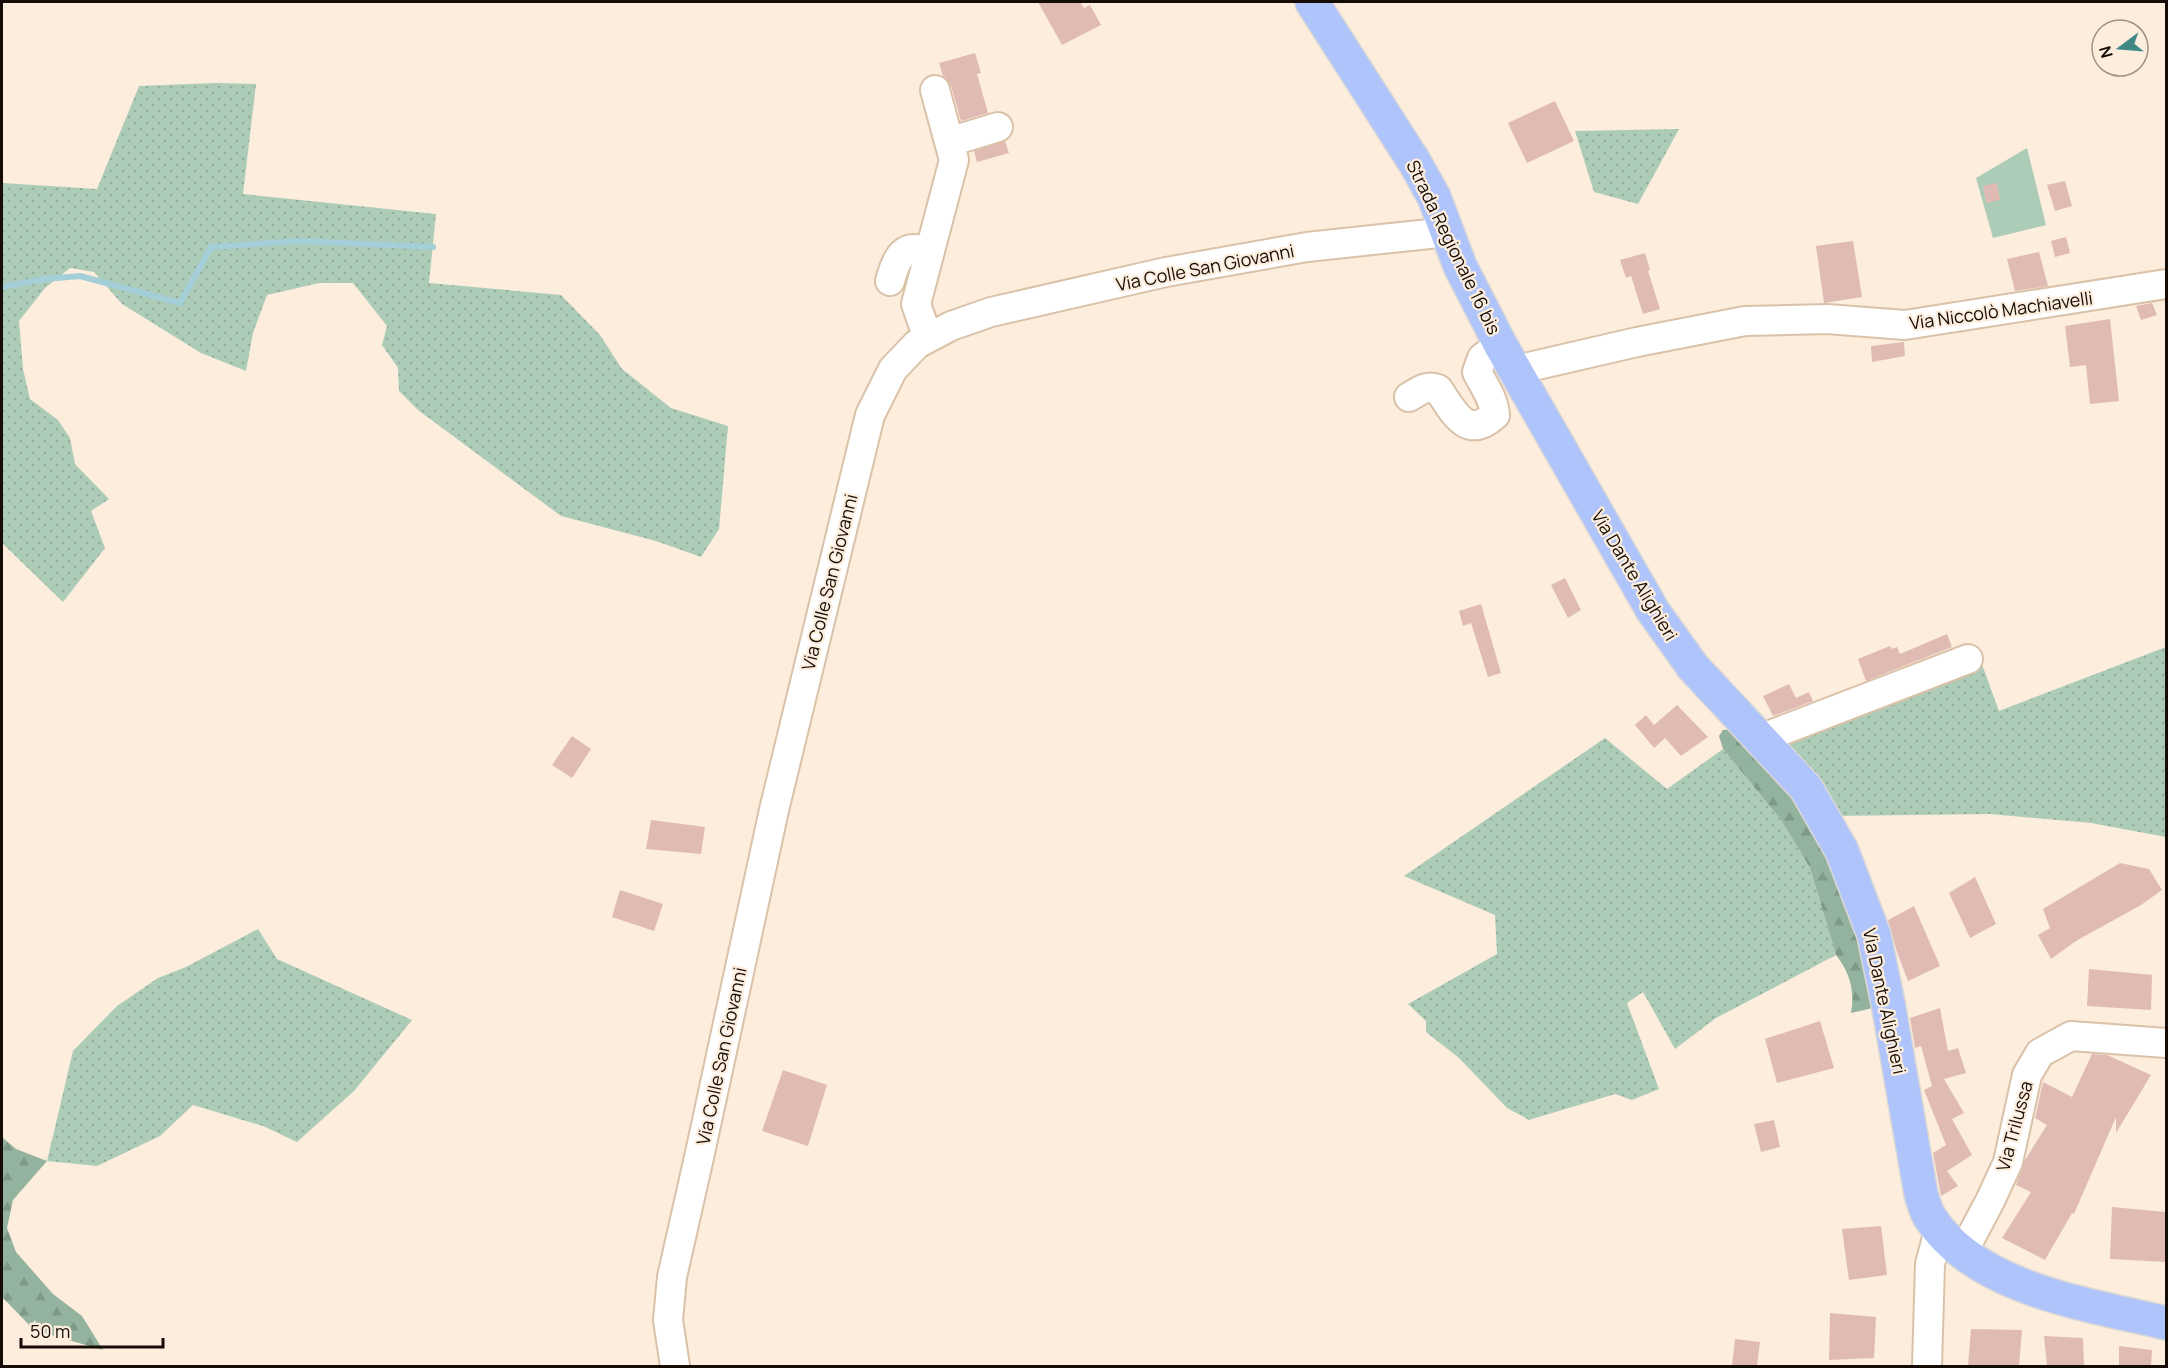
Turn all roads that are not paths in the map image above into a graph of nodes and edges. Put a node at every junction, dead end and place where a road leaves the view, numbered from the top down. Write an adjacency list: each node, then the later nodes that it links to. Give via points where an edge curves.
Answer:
1 (1312, 2): 5 (main road, Strada Regionale 16 bis, via 1415,163)
2 (935, 90): 4 (street)
3 (998, 127): 4 (street)
4 (949, 142): 6 (street, via 954,160)
5 (1448, 232): 9 (street, Via Colle San Giovanni, via 1307,247 1166,272 991,312); 10 (main road, Strada Regionale 16 bis, via 1460,266)
6 (929, 253): 7 (street, via 921,249 903,252 895,262); 9 (street, via 916,304)
7 (890, 281)
8 (2166, 284): 10 (street, Via Niccolò Machiavelli, via 1905,325 1827,319 1745,321 1637,342)
9 (930, 337): 18 (street, Via Colle San Giovanni, via 917,344 893,369 870,415 774,810 672,1277 668,1320)
10 (1508, 357): 11 (street, via 1482,358 1477,372 1492,400 1495,416 1478,426 1463,422 1438,388 1424,388); 12 (main road, Strada Regionale 16 bis)
11 (1409, 397)
12 (1535, 403): 14 (main road, Via Dante Alighieri, via 1653,611 1693,667)
13 (1968, 659): 14 (street)
14 (1760, 739): 16 (main road, Via Dante Alighieri, via 1806,788 1842,851 1874,935 1921,1194 1927,1214)
15 (2166, 1043): 16 (street, Via Trilussa, via 2071,1036 2040,1053 2028,1075 2008,1162 1990,1201)
16 (1951, 1241): 17 (main road, Via Dante Alighieri, via 2005,1278 2042,1294); 19 (street, Via Trilussa, via 1930,1264)
17 (2166, 1323)
18 (675, 1366)
19 (1927, 1366)

